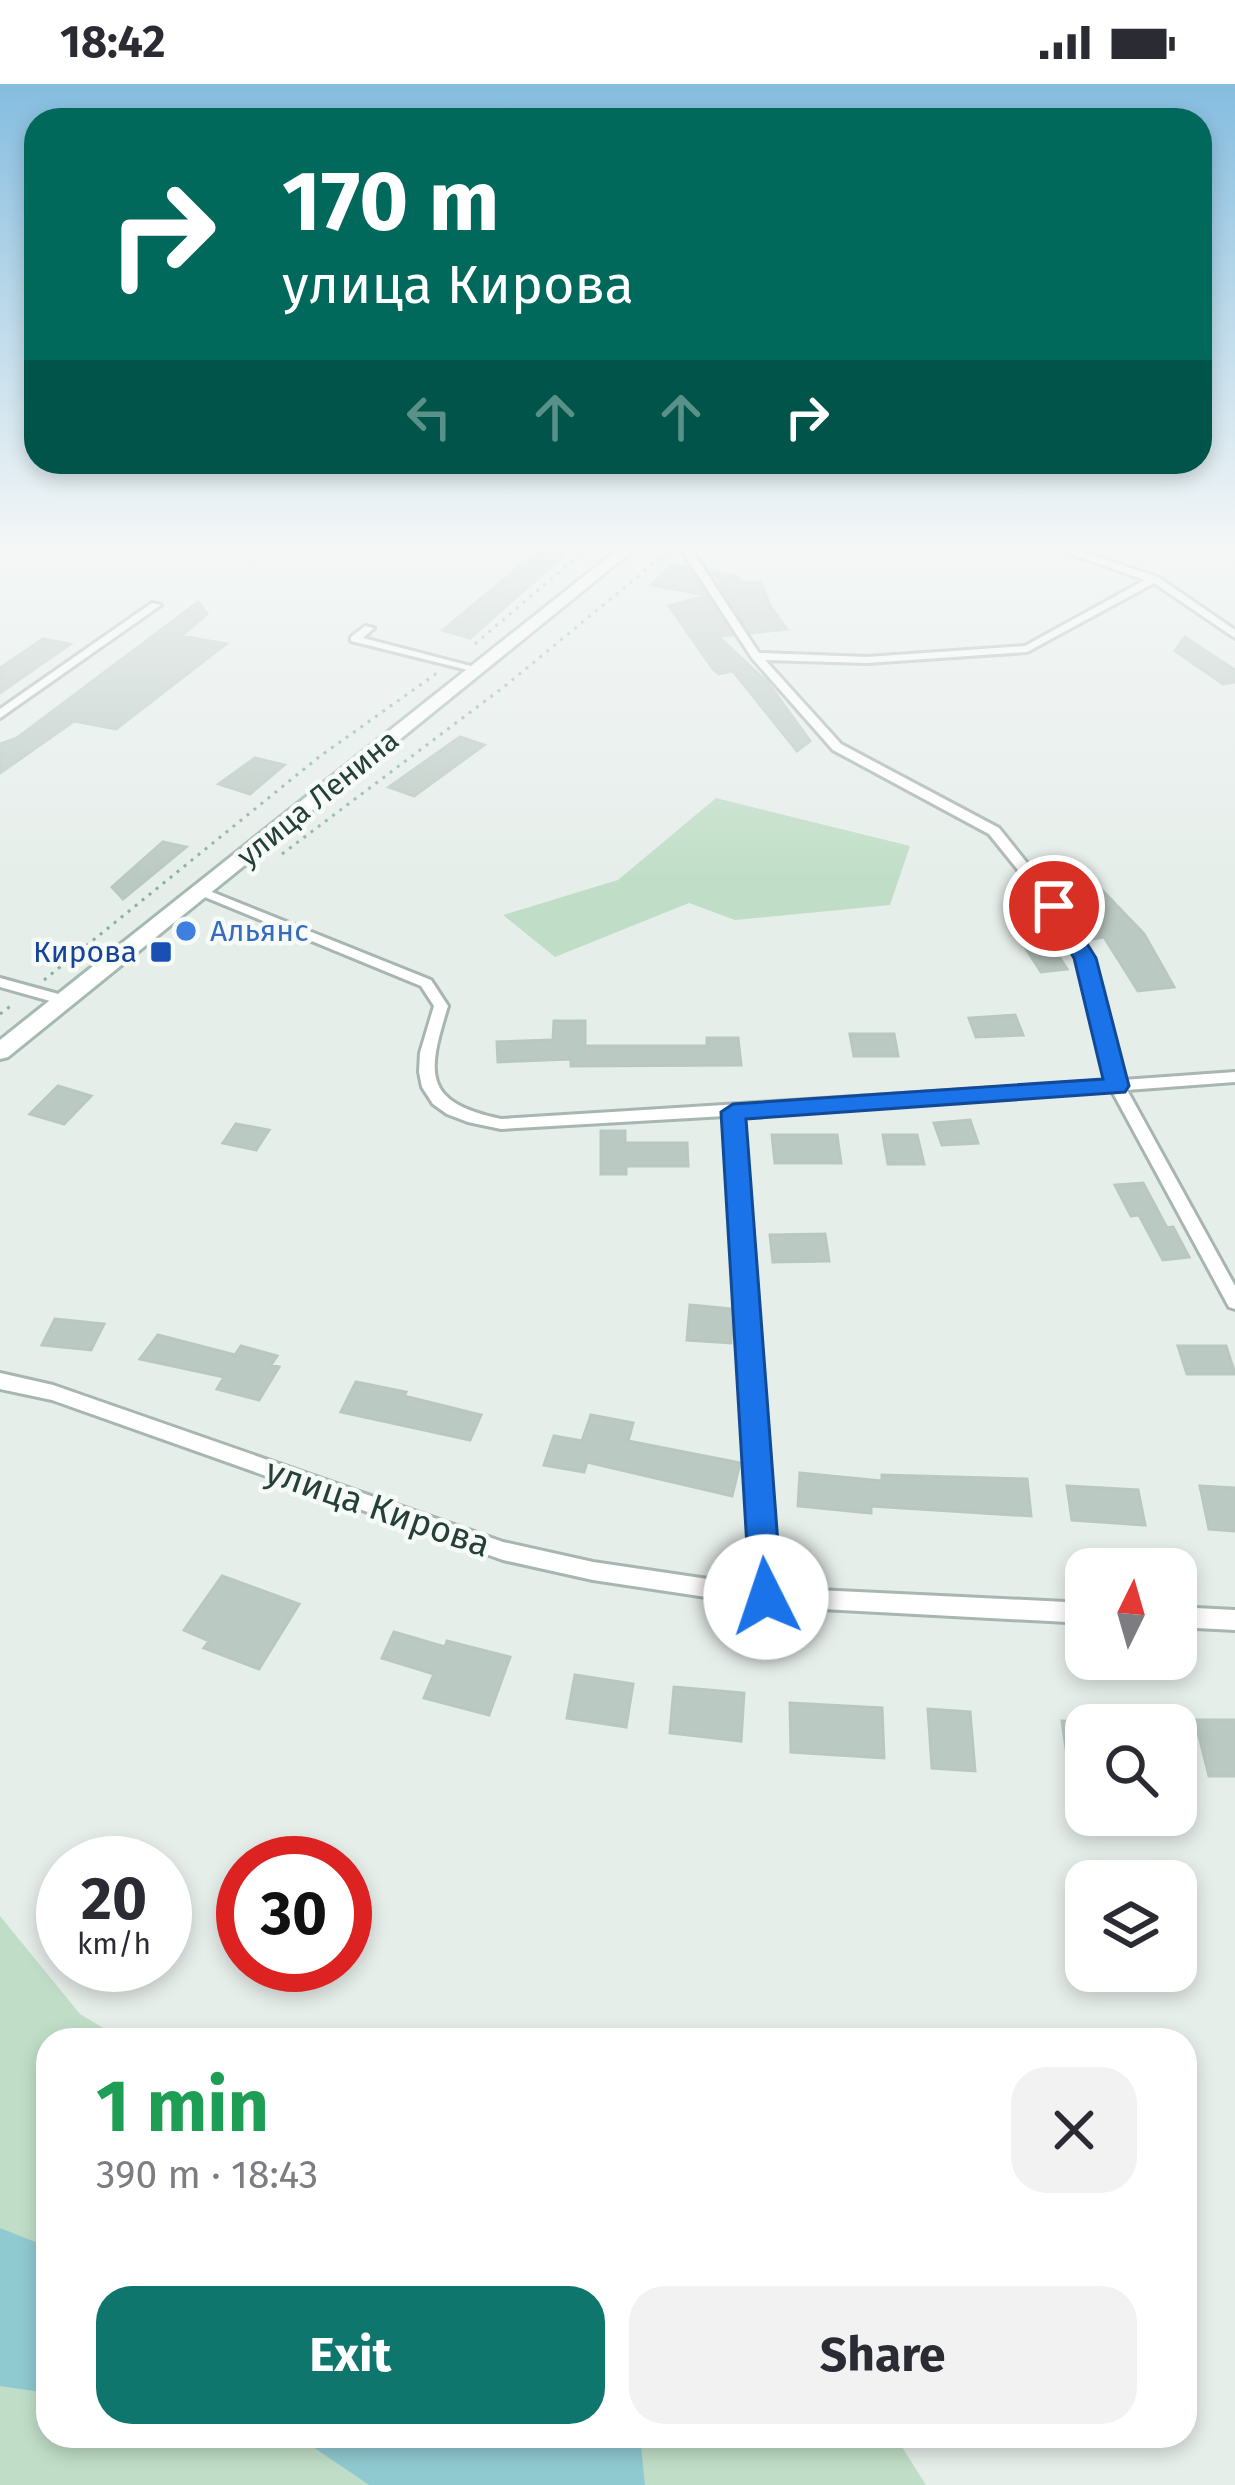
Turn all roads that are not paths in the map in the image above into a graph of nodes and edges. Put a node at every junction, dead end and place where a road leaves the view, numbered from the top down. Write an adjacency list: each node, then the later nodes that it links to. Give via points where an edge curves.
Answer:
1 (85, 655): 7 (street)
2 (421, 655): 6 (street)
3 (494, 655): 6 (main road, улица Ленина)
4 (939, 655): 5 (street)
5 (756, 656): 13 (street, via 836,747 994,831 1085,958)
6 (476, 669): 8 (main road, улица Ленина)
7 (0, 715)
8 (202, 893): 10 (main road, улица Ленина); 14 (street, via 426,983 441,1006 423,1058 430,1088 459,1118 501,1124)
9 (0, 982): 10 (street)
10 (68, 1001): 11 (main road, улица Ленина)
11 (0, 1052)
12 (1235, 1077): 13 (street)
13 (1117, 1086): 14 (street); 15 (street)
14 (733, 1112): 17 (street)
15 (1235, 1302)
16 (0, 1381): 17 (street, улица Кирова, via 503,1551)
17 (766, 1597): 18 (street, улица Кирова)
18 (1065, 1612)
19 (1197, 1618): 20 (street)
20 (1235, 1620)

